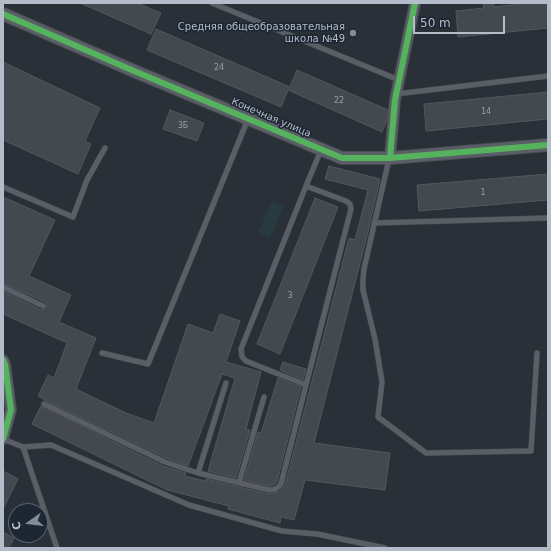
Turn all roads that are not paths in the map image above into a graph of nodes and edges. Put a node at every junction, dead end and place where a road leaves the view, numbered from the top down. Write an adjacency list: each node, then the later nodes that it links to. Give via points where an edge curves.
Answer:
1 (212, 3): 5 (lane)
2 (414, 4): 5 (street)
3 (3, 14): 7 (street, Конечная улица)
4 (548, 76): 6 (lane)
5 (399, 80): 6 (street)
6 (396, 94): 11 (street)
7 (248, 119): 10 (street, Конечная улица); 18 (lane, via 148,364)
8 (548, 145): 11 (street, Конечная улица)
9 (105, 148): 13 (lane, via 87,180 73,218)
10 (321, 149): 11 (street, Конечная улица, via 342,158); 12 (lane)
11 (390, 158): 15 (lane)
12 (306, 186): 22 (lane, via 346,200 351,209); 22 (lane, via 241,349 242,357 246,361)
13 (3, 188)
14 (548, 218): 15 (lane)
15 (374, 223): 19 (lane, via 364,269 363,290 382,382 378,417 426,453 530,451)
16 (3, 287): 17 (lane)
17 (43, 306)
18 (102, 353)
19 (537, 354)
20 (3, 360): 25 (street, via 11,410)
21 (226, 382): 27 (lane)
22 (306, 386): 28 (lane, via 281,484 270,490)
23 (264, 397): 28 (lane)
24 (44, 404): 27 (lane, via 165,462)
25 (3, 439): 26 (lane)
26 (23, 447): 29 (lane); 30 (lane, via 51,445 189,505 282,531 317,534)
27 (198, 473): 28 (lane)
28 (239, 483)
29 (56, 548)
30 (385, 548)

